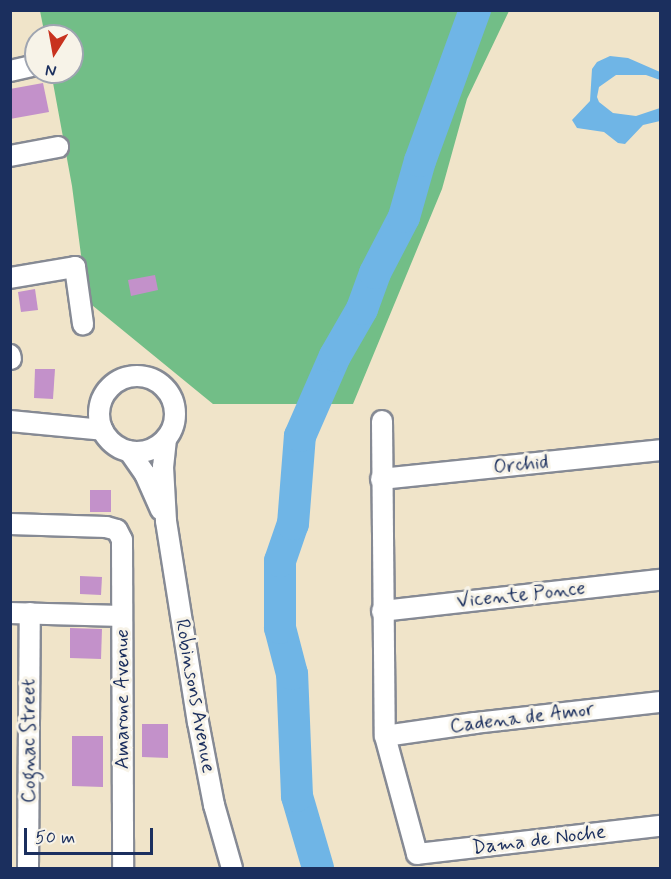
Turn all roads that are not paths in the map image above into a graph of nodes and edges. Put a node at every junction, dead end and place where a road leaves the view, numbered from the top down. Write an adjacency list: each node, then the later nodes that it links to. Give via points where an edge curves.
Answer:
1 (58, 147): 2 (street)
2 (10, 156)
3 (10, 278): 4 (street, via 75,267)
4 (83, 324)
5 (100, 407): 8 (street); 9 (street); 10 (street, via 112,386 123,379 148,378 168,392 174,404 172,428)
6 (382, 421): 13 (street)
7 (10, 422): 8 (street)
8 (48, 423): 9 (street)
9 (103, 430): 12 (street, via 109,440)
10 (166, 439): 12 (street, via 149,450); 14 (street, Robinsons Avenue)
11 (660, 450): 13 (street, Orchid)
12 (129, 451): 14 (street, Robinsons Avenue, via 145,474)
13 (381, 479): 17 (street)
14 (166, 521): 25 (street, Robinsons Avenue, via 198,722 214,805)
15 (10, 524): 19 (street, Amarone Avenue, via 106,526 117,530 122,540)
16 (660, 580): 17 (street, Vicente Ponce)
17 (382, 611): 21 (street)
18 (20, 613): 19 (street); 23 (street, Cognac Street)
19 (122, 616): 24 (street, Amarone Avenue)
20 (660, 702): 21 (street, Cadena de Amor)
21 (385, 736): 22 (street, Dama de Noche, via 417,854)
22 (660, 826)
23 (28, 868)
24 (123, 868)
25 (232, 868)

